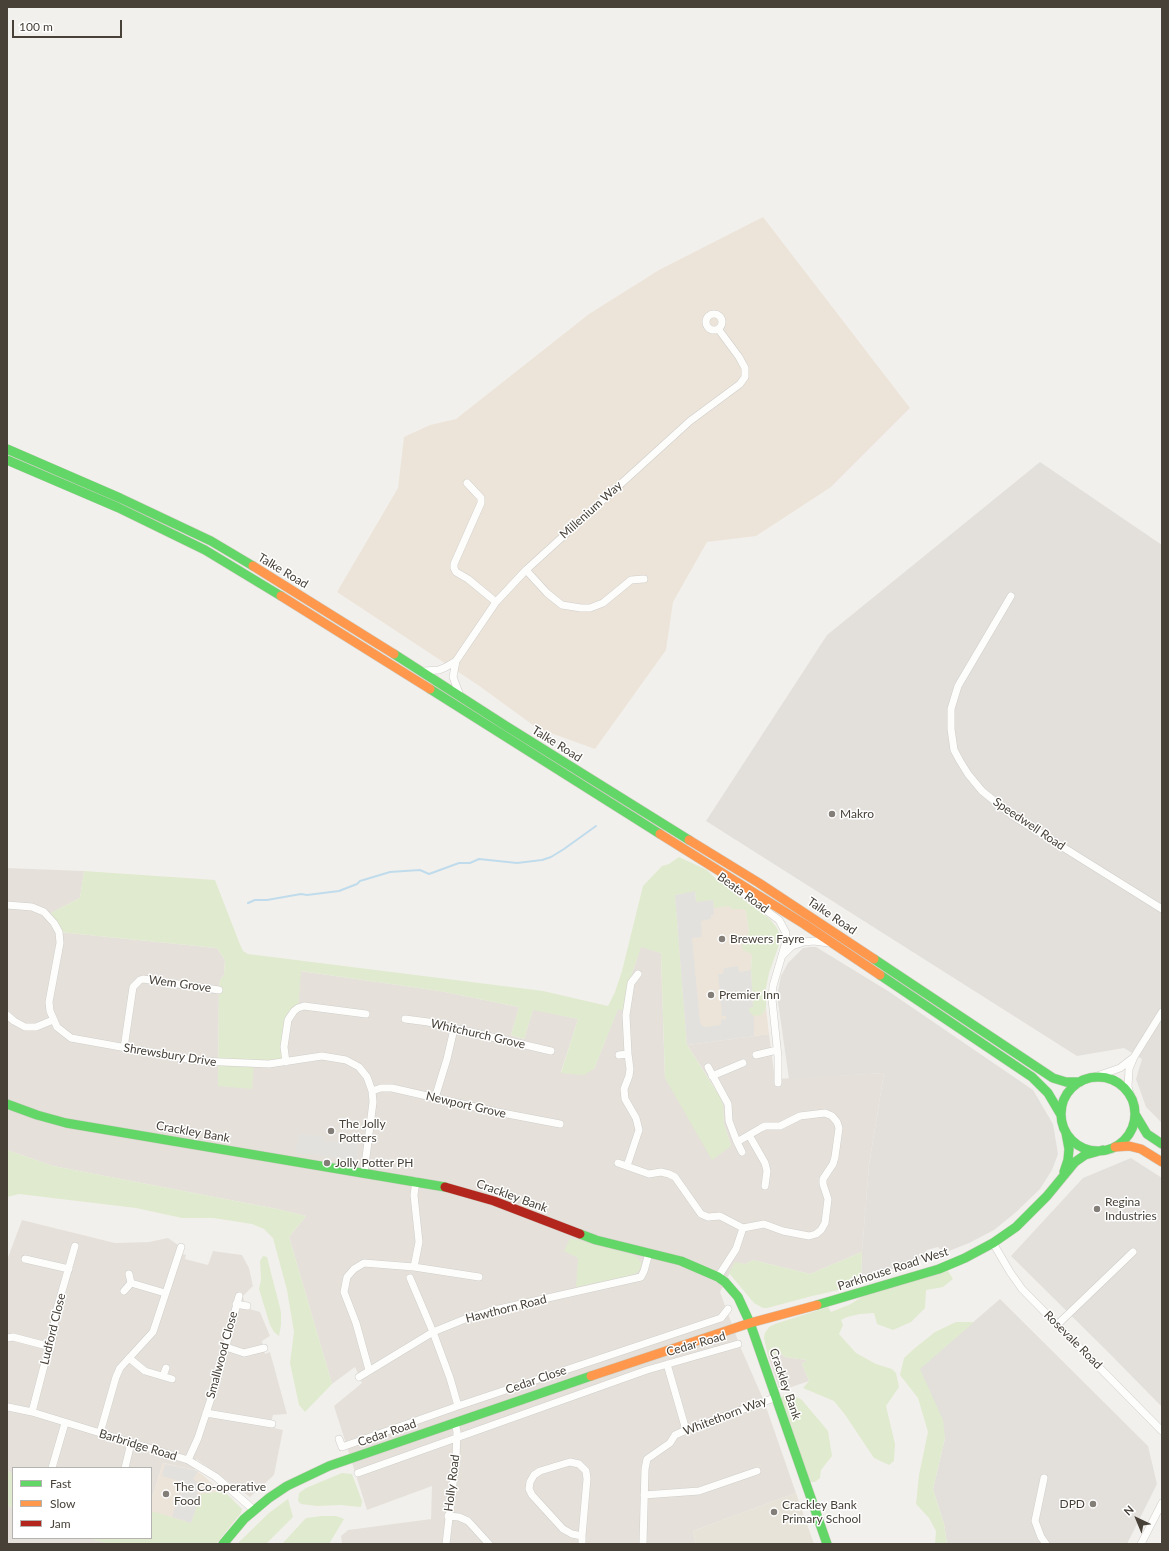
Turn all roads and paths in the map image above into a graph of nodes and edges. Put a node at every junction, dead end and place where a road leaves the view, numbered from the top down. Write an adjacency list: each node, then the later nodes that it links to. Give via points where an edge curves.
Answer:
1 (719, 330): 5 (street, Millenium Way, via 745,368 745,377 740,384 690,421)
2 (7, 449): 10 (main road, Talke Road, via 211,541)
3 (7, 460): 12 (main road, Talke Road, via 119,508 205,550)
4 (467, 483): 8 (street, via 481,498 481,503 454,568)
5 (526, 570): 6 (street, via 562,605 581,608 603,603 631,580); 8 (street, Millenium Way)
6 (644, 579)
7 (1011, 596): 14 (street, Speedwell Road, via 958,686 951,709 954,750 982,791 1013,816)
8 (496, 602): 9 (street, Millenium Way)
9 (456, 661): 10 (street, Millenium Way, via 439,670); 11 (street, Millenium Way, via 453,677)
10 (421, 671): 11 (main road, Talke Road)
11 (460, 696): 37 (main road, Talke Road, via 759,883 1053,1078 1066,1082)
12 (676, 843): 15 (main road, Talke Road); 16 (street, Beata Road, via 779,920 786,933)
13 (7, 905): 23 (street, via 32,907 44,912 59,932 60,943 50,1002)
14 (1162, 909)
15 (832, 944): 16 (street, via 804,942 792,946); 44 (main road, Talke Road, via 1032,1077 1048,1093)
16 (782, 957): 27 (street, Beata Road, via 773,986 772,999)
17 (638, 974): 28 (street, via 631,983 626,1015)
18 (219, 990): 25 (street, Wem Grove, via 140,980 133,987)
19 (1162, 1012): 31 (street)
20 (366, 1014): 32 (street, via 304,1006 298,1008 288,1020 284,1047)
21 (7, 1015): 23 (street, via 25,1027 36,1028)
22 (405, 1019): 24 (street, Whitchurch Grove)
23 (53, 1020): 25 (street, Shrewsbury Drive, via 63,1033 71,1038)
24 (454, 1029): 26 (street, Whitchurch Grove); 40 (street)
25 (124, 1048): 32 (street, Shrewsbury Drive, via 199,1061 269,1064)
26 (551, 1050)
27 (777, 1050): 30 (street); 38 (street, Beata Road)
28 (628, 1054): 29 (street); 55 (street, via 630,1069 624,1089 625,1099 636,1118 639,1130)
29 (619, 1055)
30 (756, 1055)
31 (1134, 1057): 36 (street, via 1120,1068); 41 (street, via 1128,1079)
32 (286, 1062): 39 (street, Shrewsbury Drive, via 322,1056 346,1060 367,1077)
33 (743, 1063): 35 (street)
34 (708, 1067): 35 (street)
35 (712, 1076): 48 (street, via 728,1104 729,1121)
36 (1094, 1077): 37 (main road); 41 (main road, via 1116,1082)
37 (1080, 1082): 44 (main road, via 1066,1095)
38 (778, 1083)
39 (372, 1091): 40 (street, Newport Grove, via 392,1088); 56 (street, Shrewsbury Drive, via 373,1102)
40 (435, 1098): 45 (street, Newport Grove)
41 (1132, 1099): 43 (main road)
42 (7, 1104): 56 (main road, Crackley Bank, via 66,1123)
43 (1135, 1114): 49 (main road, via 1147,1134); 50 (main road, via 1129,1133)
44 (1061, 1115): 46 (main road)
45 (560, 1124)
46 (1066, 1133): 51 (main road, via 1074,1142 1085,1148); 57 (main road, Parkhouse Road West, via 1068,1160)
47 (749, 1135): 48 (street); 59 (street, via 765,1163); 60 (street, via 765,1126 780,1126 800,1116 825,1113 832,1116 839,1128 833,1164 823,1179 828,1199 822,1230 809,1236 783,1232 764,1224)
48 (737, 1142): 52 (street)
49 (1162, 1144)
50 (1115, 1147): 51 (main road); 53 (main road, via 1129,1146 1141,1149)
51 (1103, 1150): 57 (main road, Parkhouse Road West, via 1075,1162)
52 (742, 1152)
53 (1162, 1162)
54 (618, 1163): 55 (street)
55 (627, 1166): 60 (street, via 648,1174 661,1172 675,1177 701,1214 708,1217 720,1216)
56 (364, 1173): 58 (main road, Crackley Bank)
57 (1062, 1176): 61 (main road, Parkhouse Road West, via 1047,1196 1016,1227)
58 (416, 1181): 65 (main road, Crackley Bank, via 494,1201 596,1240); 67 (street, via 414,1195 419,1242)
59 (766, 1186)
60 (742, 1228): 71 (street, via 736,1249)
61 (993, 1243): 80 (main road, Parkhouse Road West, via 939,1269); 81 (street, Rosevale Road, via 1022,1289)
62 (75, 1246): 68 (street, Ludford Close)
63 (182, 1252): 75 (street)
64 (1133, 1252): 81 (street)
65 (649, 1253): 71 (main road, Crackley Bank, via 681,1261); 82 (street, Hawthorn Road, via 641,1277 490,1311)
66 (25, 1259): 68 (street)
67 (414, 1267): 70 (street); 92 (street, via 364,1263 347,1277 344,1292)
68 (68, 1269): 85 (street, Ludford Close, via 56,1312)
69 (129, 1274): 73 (street)
70 (479, 1277)
71 (718, 1277): 80 (main road, Crackley Bank, via 738,1297)
72 (413, 1281): 82 (street)
73 (131, 1283): 74 (street); 75 (street)
74 (124, 1291)
75 (165, 1293): 88 (street, via 153,1332)
76 (239, 1296): 77 (street, Smallwood Close)
77 (236, 1304): 78 (street); 86 (street, Smallwood Close)
78 (247, 1306)
79 (728, 1309): 90 (street, Cedar Close, via 721,1318)
80 (750, 1323): 96 (main road, Cedar Road); 97 (main road, Crackley Bank)
81 (1058, 1324): 106 (street, Rosevale Road)
82 (433, 1332): 92 (street, Hawthorn Road); 99 (street)
83 (7, 1338): 85 (street, via 14,1337)
84 (734, 1343): 89 (street, Cedar Road)
85 (51, 1347): 100 (street, Ludford Close)
86 (226, 1347): 87 (street, via 244,1353); 101 (street, Smallwood Close)
87 (264, 1348)
88 (129, 1358): 93 (street, via 145,1371); 107 (street, via 116,1377)
89 (667, 1364): 105 (street); 109 (street, Cedar Road)
90 (575, 1366): 96 (street); 99 (street, Cedar Close)
91 (166, 1368): 93 (street)
92 (369, 1370): 94 (street, Hawthorn Road)
93 (163, 1376): 95 (street)
94 (359, 1377)
95 (172, 1379)
96 (579, 1379): 102 (main road, Cedar Road)
97 (777, 1397): 105 (street, Whitethorn Way); 128 (main road, Crackley Bank)
98 (8, 1406): 100 (street, Barbridge Road)
99 (458, 1406): 111 (street, Cedar Close)
100 (32, 1412): 103 (street, Barbridge Road)
101 (206, 1413): 104 (street, Smallwood Close); 112 (street, Smallwood Close)
102 (455, 1422): 109 (street, Holly Road); 120 (main road, Cedar Road, via 305,1476)
103 (65, 1423): 107 (street, Barbridge Road); 113 (street)
104 (272, 1424)
105 (686, 1430): 118 (street, Whitethorn Way, via 647,1459)
106 (1162, 1431)
107 (100, 1433): 110 (street, Barbridge Road)
108 (339, 1438): 111 (street, Cedar Road)
109 (457, 1438): 115 (street, Cedar Road); 121 (street, Holly Road)
110 (131, 1443): 112 (street, Barbridge Road); 114 (street)
111 (342, 1447)
112 (188, 1460): 120 (street, Barbridge Road, via 216,1477)
113 (52, 1467)
114 (125, 1467)
115 (361, 1469)
116 (757, 1471): 118 (street, via 699,1491)
117 (1044, 1478): 129 (street, via 1035,1521)
118 (644, 1495): 127 (street, Whitethorn Way)
119 (1162, 1503): 130 (street)
120 (254, 1510): 123 (main road, Cedar Road)
121 (448, 1516): 124 (street, Holly Road); 125 (street, via 459,1516 468,1521)
122 (582, 1536): 122 (street, via 588,1479 586,1471 579,1464 570,1462 534,1475 529,1489 532,1495 563,1529); 126 (street)
123 (222, 1544)
124 (446, 1544)
125 (489, 1544)
126 (582, 1544)
127 (643, 1544)
128 (827, 1544)
129 (1046, 1544)
130 (1141, 1544)

